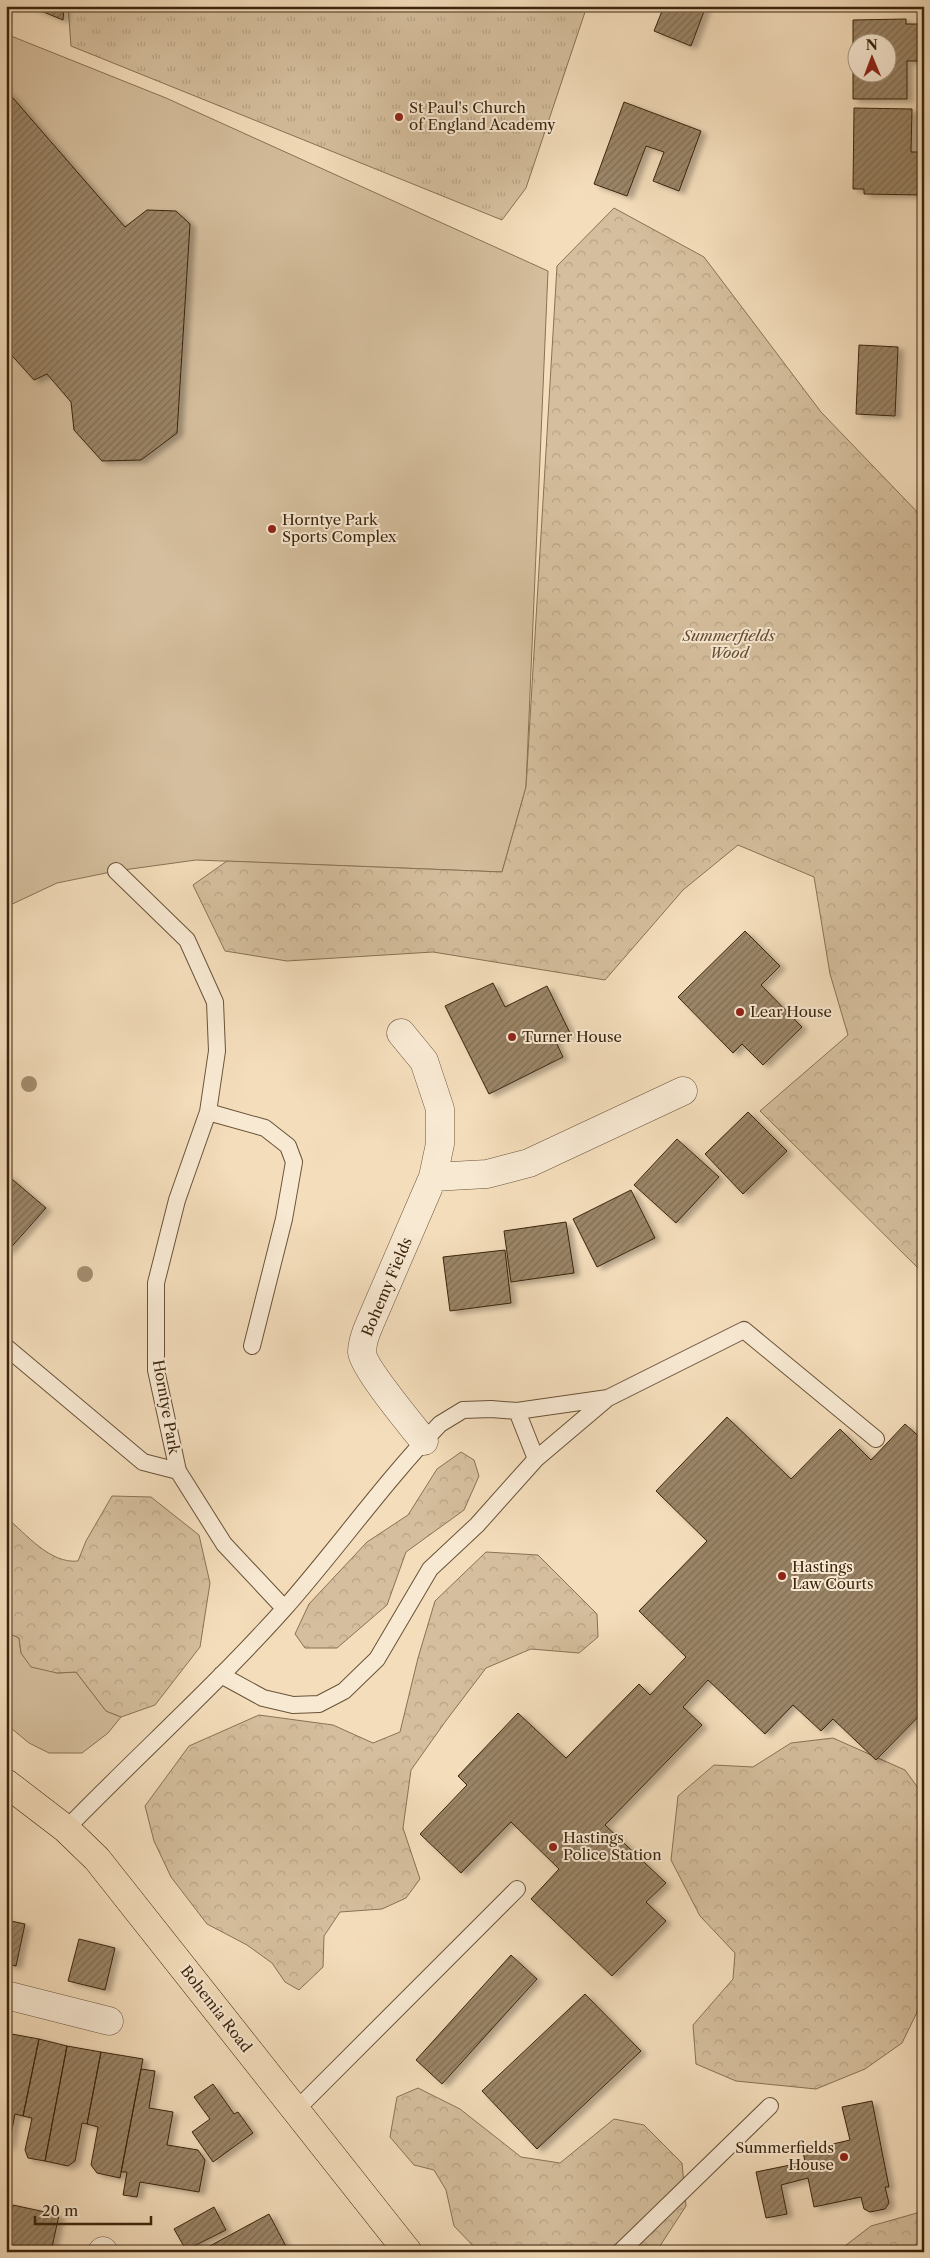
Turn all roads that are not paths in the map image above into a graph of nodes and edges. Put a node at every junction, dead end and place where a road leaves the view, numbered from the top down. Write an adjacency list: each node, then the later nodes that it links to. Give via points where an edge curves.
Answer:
1 (116, 871): 4 (lane, Horntye Park, via 187,940 215,1002 217,1051)
2 (401, 1034): 5 (street, Bohemy Fields, via 424,1061 440,1109 440,1144)
3 (683, 1091): 5 (street, via 529,1163 487,1174)
4 (208, 1112): 6 (lane, via 264,1128 288,1146 294,1162 284,1219); 13 (lane, Horntye Park, via 177,1200 156,1283 156,1370)
5 (433, 1177): 11 (street, Bohemy Fields, via 363,1340 362,1354 370,1370)
6 (252, 1346)
7 (6, 1347): 13 (lane, via 143,1462)
8 (608, 1398): 9 (lane); 10 (lane, via 744,1330); 12 (lane)
9 (517, 1411): 11 (lane, via 463,1410 440,1424); 12 (lane)
10 (876, 1439)
11 (424, 1441): 14 (lane)
12 (536, 1459): 15 (lane, via 477,1525 430,1569 377,1659 344,1691 319,1704 292,1705 264,1698)
13 (178, 1471): 14 (lane, Horntye Park, via 224,1544)
14 (284, 1608): 15 (lane)
15 (221, 1675): 17 (lane)
16 (6, 1783): 17 (highway, Bohemia Road)
17 (66, 1830): 22 (highway, Bohemia Road, via 97,1859)
18 (517, 1889): 22 (lane)
19 (6, 1995): 20 (street)
20 (109, 2021)
21 (770, 2106): 24 (lane)
22 (295, 2111): 23 (highway, Bohemia Road)
23 (408, 2252)
24 (620, 2252)

